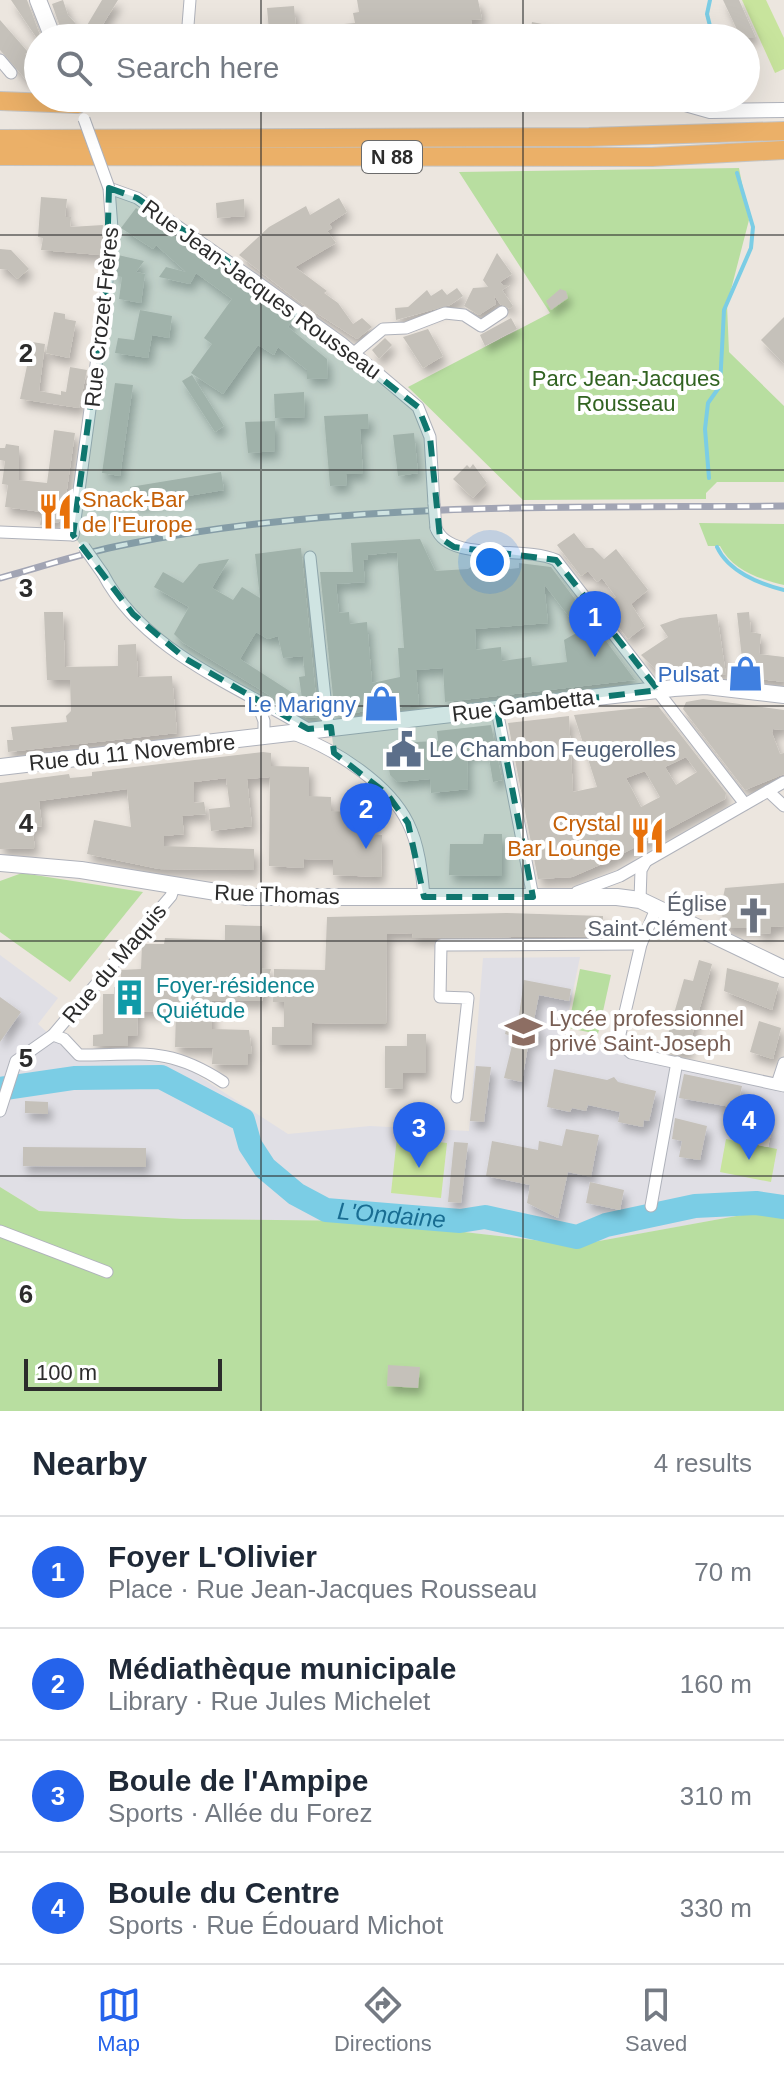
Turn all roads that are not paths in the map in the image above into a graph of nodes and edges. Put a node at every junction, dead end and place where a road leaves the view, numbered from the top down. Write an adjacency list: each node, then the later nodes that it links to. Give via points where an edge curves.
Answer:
1 (38, 0): 3 (main road)
2 (190, 0): 4 (street)
3 (47, 24)
4 (188, 24)
5 (0, 60): 6 (street)
6 (11, 73)
7 (0, 101): 8 (highway)
8 (24, 103)
9 (760, 110): 10 (street)
10 (784, 110)
11 (81, 112): 16 (street, Rue Crozet Frères, bridge)
12 (784, 131): 13 (highway, N 88, via 589,137)
13 (0, 139)
14 (784, 150): 15 (highway, N 88, via 652,157)
15 (0, 156)
16 (109, 188): 18 (street, Rue Jean-Jacques Rousseau, via 137,198); 20 (street, Rue Crozet Frères, via 112,229 106,291)
17 (502, 312): 18 (street, via 481,326 464,315 445,313 406,328 383,329)
18 (354, 353): 22 (street, Rue Jean-Jacques Rousseau, bridge, via 424,418 440,538 454,547 526,551 556,560)
19 (0, 532): 20 (street)
20 (73, 535): 24 (street, bridge, via 133,614 156,635)
21 (310, 557): 26 (street)
22 (658, 690): 23 (main road, Rue Gambetta, via 706,686); 25 (main road, Rue Gambetta); 34 (street, Rue Jean-Jacques Rousseau)
23 (784, 695)
24 (257, 702): 28 (street); 29 (street)
25 (497, 710): 27 (main road, Rue Gambetta); 40 (street)
26 (328, 726): 27 (main road, Rue Gambetta); 28 (main road, Rue Gambetta)
27 (352, 727): 30 (street, via 336,735)
28 (302, 732): 29 (main road, Rue Gambetta); 30 (street)
29 (264, 738): 31 (main road, Rue du 11 Novembre)
30 (334, 753): 39 (street, via 387,794 408,823)
31 (0, 767)
32 (784, 782): 33 (street)
33 (768, 791): 34 (street); 35 (street)
34 (745, 804): 36 (street)
35 (784, 806)
36 (646, 861): 41 (street, via 594,887); 42 (street)
37 (0, 863): 38 (main road, Rue Thomas, via 81,870)
38 (174, 887): 39 (main road, Rue Thomas, via 247,897); 46 (street, Rue du Maquis)
39 (424, 897): 40 (main road, Rue Thomas)
40 (533, 897): 41 (main road, Rue Thomas)
41 (556, 897): 42 (main road, Rue Thomas)
42 (640, 900): 43 (main road)
43 (656, 909): 44 (street); 45 (main road)
44 (641, 944): 47 (street, via 621,1044 631,1053); 51 (street, via 441,945 440,997 468,998)
45 (784, 969)
46 (53, 1035): 49 (street, via 79,1055 168,1055); 52 (street, Rue du Maquis, via 14,1066)
47 (677, 1062): 50 (street); 53 (street)
48 (784, 1063): 50 (street)
49 (223, 1082)
50 (781, 1085)
51 (457, 1097)
52 (0, 1111)
53 (651, 1206)
54 (0, 1231): 55 (street)
55 (107, 1272)

